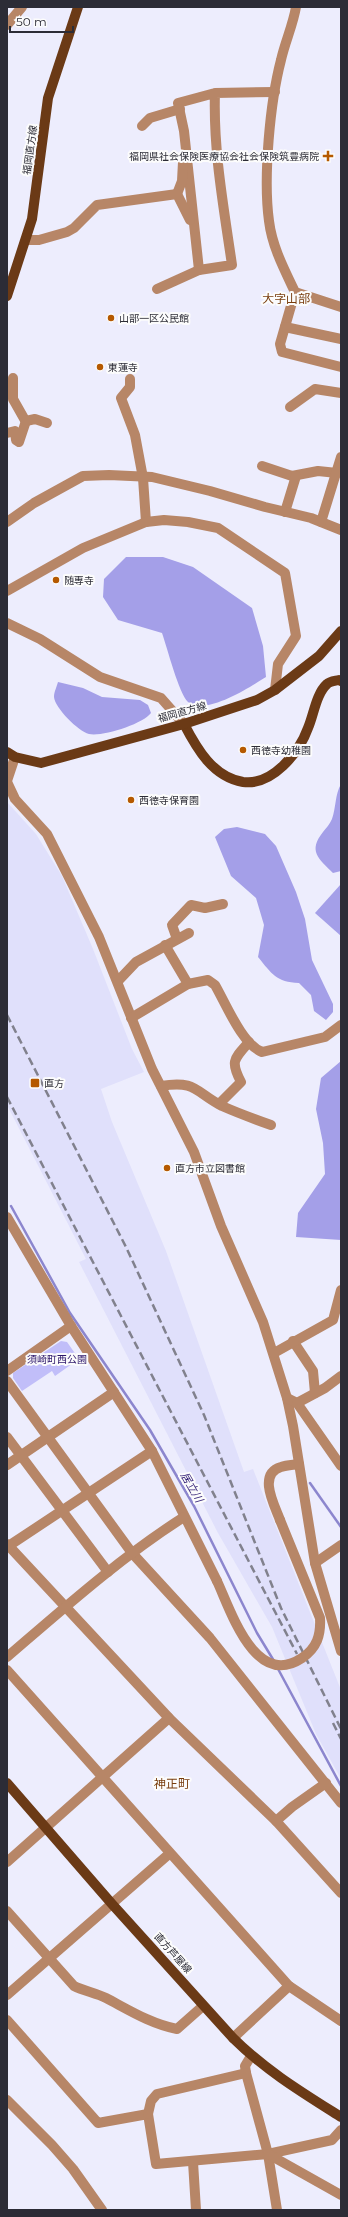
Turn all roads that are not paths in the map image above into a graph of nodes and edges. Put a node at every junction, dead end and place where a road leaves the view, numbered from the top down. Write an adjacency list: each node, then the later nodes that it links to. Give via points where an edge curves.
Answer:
1 (78, 7): 12 (main road, 福岡直方線, via 48,98 35,198)
2 (296, 7): 5 (street)
3 (19, 8): 4 (street)
4 (7, 25)
5 (275, 92): 6 (street); 16 (street, via 268,159 269,221 276,250)
6 (215, 94): 7 (street, via 178,103); 13 (street, via 220,179 232,265)
7 (180, 110): 8 (street, via 155,116); 9 (street)
8 (142, 126)
9 (186, 152): 10 (street); 11 (street)
10 (178, 194): 11 (street); 12 (street, via 97,205 67,232 39,240)
11 (196, 239): 13 (street)
12 (26, 240): 14 (main road, 福岡直方線)
13 (199, 270): 15 (street)
14 (9, 278): 17 (main road, 福岡直方線)
15 (157, 289)
16 (295, 292): 18 (street); 19 (street)
17 (7, 296)
18 (341, 307)
19 (285, 327): 20 (street); 21 (street, via 280,344 282,352)
20 (341, 339)
21 (341, 367)
22 (13, 378): 26 (street, via 13,399)
23 (130, 379): 33 (street, via 130,387 121,398 135,435)
24 (341, 393): 25 (street, via 315,389)
25 (290, 407)
26 (26, 422): 27 (street, via 35,419); 28 (street, via 19,442 16,440 15,431)
27 (47, 423)
28 (7, 433)
29 (341, 457): 31 (street)
30 (262, 466): 32 (street)
31 (337, 474): 32 (street, via 318,471); 37 (street)
32 (296, 476): 34 (street)
33 (143, 478): 34 (street, via 152,477); 35 (street, via 83,476 34,503); 36 (street)
34 (285, 512): 37 (street)
35 (7, 522)
36 (146, 522): 39 (street, via 83,548); 43 (street, via 179,521 218,528 285,573 296,636 278,664)
37 (320, 522): 38 (street)
38 (341, 530)
39 (7, 591)
40 (7, 623): 44 (street, via 40,639 100,676 161,698)
41 (341, 631): 43 (main road, 福岡直方線, via 319,656)
42 (341, 681): 44 (main road, via 328,683 321,692 308,729 298,748 268,778 253,783 232,780 213,768)
43 (275, 690): 44 (main road, 福岡直方線, via 257,700)
44 (184, 724): 45 (main road, 福岡直方線, via 41,763)
45 (11, 754): 46 (street)
46 (7, 782): 51 (street, via 16,799 47,834 100,937)
47 (223, 904): 49 (street, via 205,908 191,905 172,925)
48 (189, 933): 49 (street)
49 (177, 939): 50 (street)
50 (165, 946): 51 (street, via 136,962); 52 (street)
51 (118, 981): 53 (street)
52 (188, 984): 53 (street); 55 (street, via 208,980 215,985)
53 (131, 1018): 56 (street)
54 (341, 1025): 55 (street, via 325,1037 262,1052 254,1049)
55 (249, 1042): 57 (street, via 234,1062 241,1082)
56 (161, 1086): 57 (street, via 176,1084 198,1088); 63 (street, via 194,1152)
57 (219, 1104): 58 (street)
58 (271, 1125)
59 (7, 1217): 61 (street)
60 (341, 1290): 62 (street, via 333,1320 323,1328)
61 (72, 1326): 64 (street); 67 (street)
62 (293, 1341): 63 (street); 68 (street, via 313,1371)
63 (274, 1353): 69 (street)
64 (7, 1371)
65 (341, 1376): 68 (street)
66 (7, 1381): 72 (street)
67 (114, 1392): 72 (street); 73 (street)
68 (315, 1393): 70 (street)
69 (287, 1398): 70 (street); 75 (street)
70 (297, 1403): 77 (street)
71 (7, 1437): 74 (street)
72 (49, 1437): 74 (street); 78 (street)
73 (152, 1451): 78 (street); 80 (street)
74 (21, 1456): 76 (street); 79 (street)
75 (299, 1464): 80 (street, bridge, via 279,1467 272,1473 269,1493 320,1618 316,1643 311,1651 300,1659 286,1664 269,1663 256,1656 244,1640); 84 (street)
76 (7, 1465)
77 (341, 1466)
78 (89, 1494): 79 (street); 83 (street)
79 (63, 1512): 82 (street); 85 (street)
80 (184, 1517): 83 (street)
81 (341, 1544): 84 (street)
82 (8, 1546): 86 (street)
83 (132, 1553): 85 (street); 95 (street, via 210,1638)
84 (315, 1563): 87 (street)
85 (108, 1572): 86 (street)
86 (64, 1607): 90 (street); 92 (street)
87 (329, 1611): 88 (street); 89 (street)
88 (341, 1622)
89 (341, 1651)
90 (7, 1657)
91 (7, 1670): 93 (street)
92 (169, 1718): 93 (street); 97 (street)
93 (102, 1778): 98 (street); 99 (street)
94 (7, 1783): 98 (main road, 直方芦屋線)
95 (326, 1783): 96 (street); 97 (street)
96 (341, 1803)
97 (276, 1821): 101 (street)
98 (46, 1827): 100 (street); 102 (main road, 直方芦屋線)
99 (169, 1854): 102 (street); 105 (street)
100 (7, 1862)
101 (341, 1893)
102 (112, 1904): 104 (street); 107 (main road, 直方芦屋線)
103 (7, 1911): 104 (street)
104 (50, 1958): 106 (street); 107 (street, via 74,1986 104,1997 140,2017 168,2027 177,2029)
105 (289, 1986): 109 (street); 110 (street)
106 (7, 1995)
107 (203, 2006): 110 (main road, 直方芦屋線)
108 (7, 2020): 114 (street, via 98,2123)
109 (341, 2021)
110 (233, 2038): 111 (main road, 直方芦屋線)
111 (251, 2056): 112 (street, via 245,2066); 115 (main road, 直方芦屋線, via 290,2085)
112 (246, 2073): 114 (street, via 157,2094 151,2101); 117 (street)
113 (7, 2100): 120 (street, via 73,2169)
114 (148, 2114): 118 (street, via 156,2164)
115 (341, 2117)
116 (341, 2130): 117 (street, via 332,2140)
117 (268, 2154): 118 (street); 119 (street); 122 (street)
118 (193, 2162): 121 (street)
119 (341, 2195)
120 (102, 2210)
121 (196, 2210)
122 (277, 2210)

